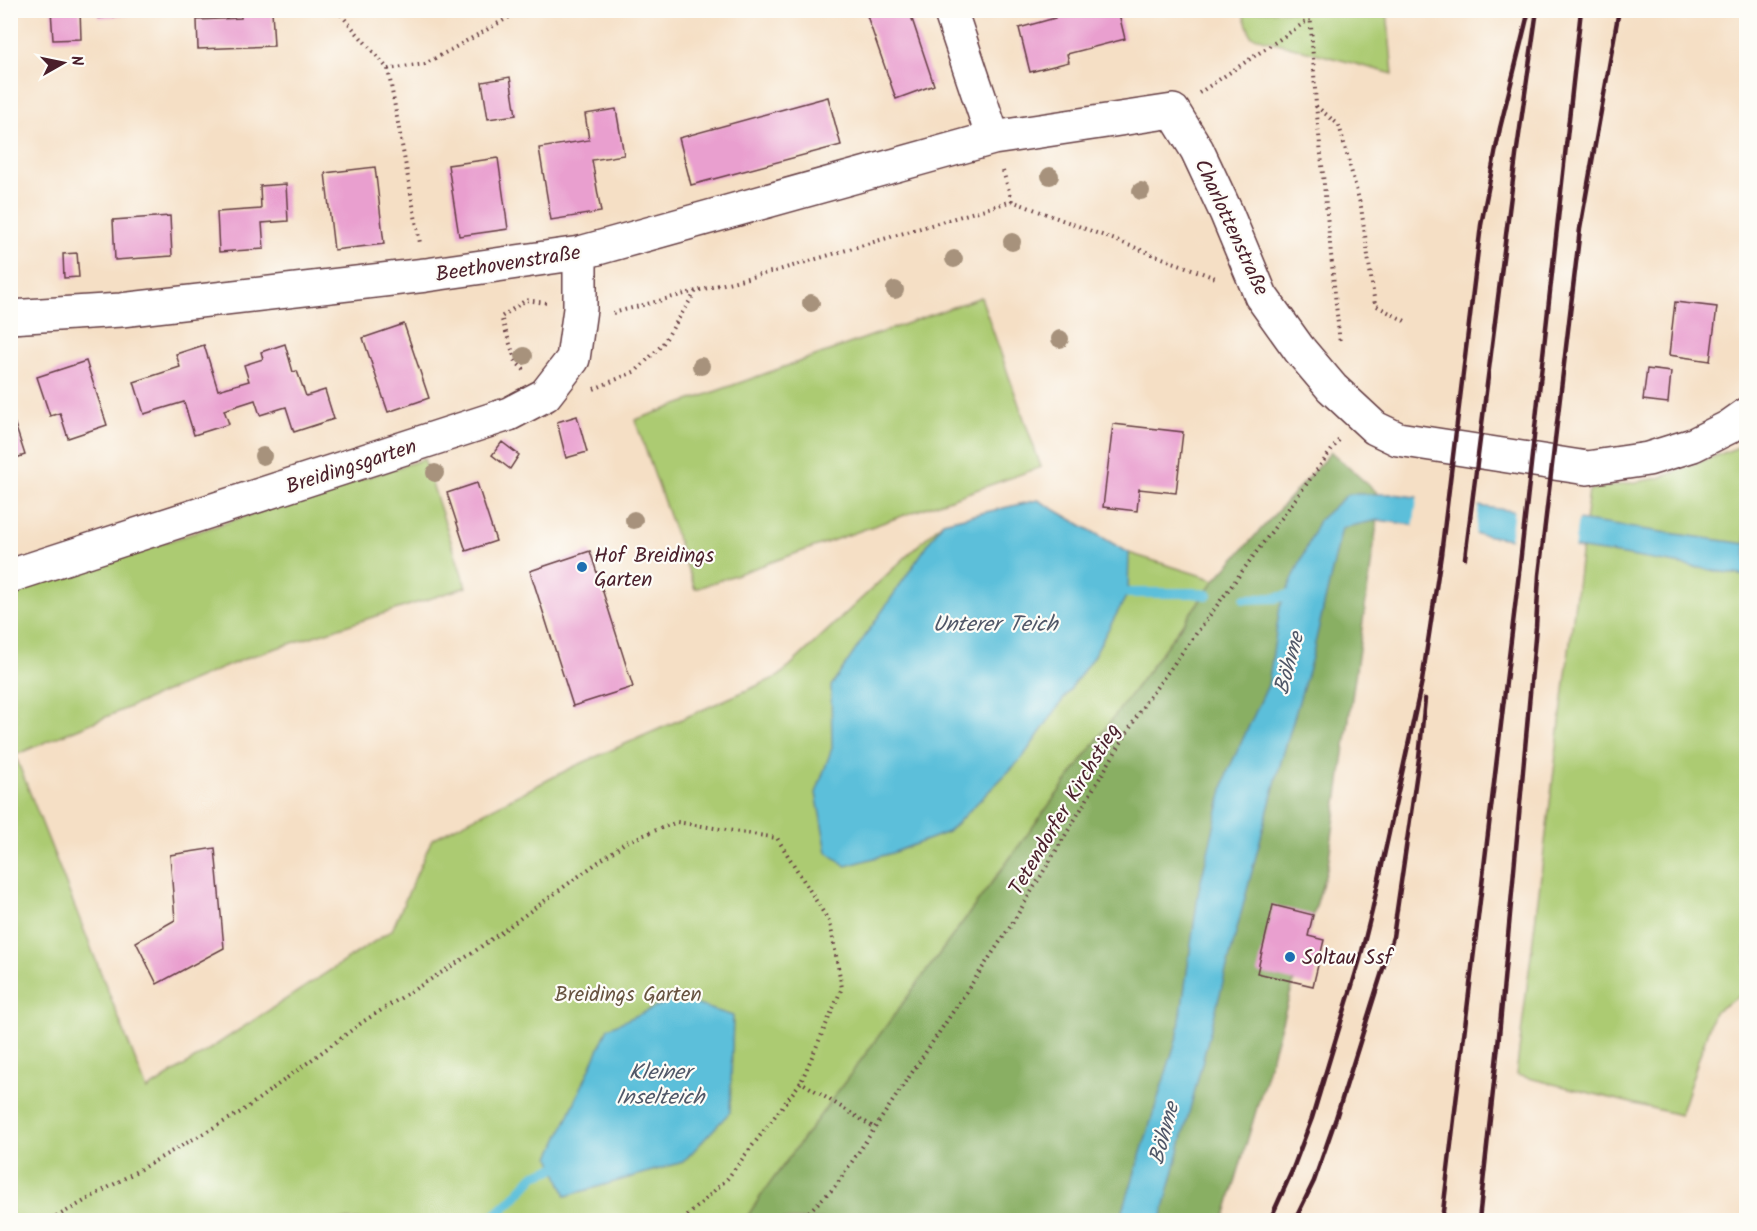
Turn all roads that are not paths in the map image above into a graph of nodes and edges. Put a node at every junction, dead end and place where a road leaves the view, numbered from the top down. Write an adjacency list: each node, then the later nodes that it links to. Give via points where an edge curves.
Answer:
1 (950, 10): 2 (street)
2 (993, 138): 3 (street, Beethovenstraße); 5 (street, Charlottenstraße, via 1173,111 1197,150 1261,296 1332,388 1375,428 1398,439 1587,468 1648,459 1693,445)
3 (580, 253): 4 (street, Beethovenstraße, via 122,310); 6 (street, Breidingsgarten, via 573,359 545,395 509,414)
4 (10, 317)
5 (1746, 415)
6 (10, 576)

